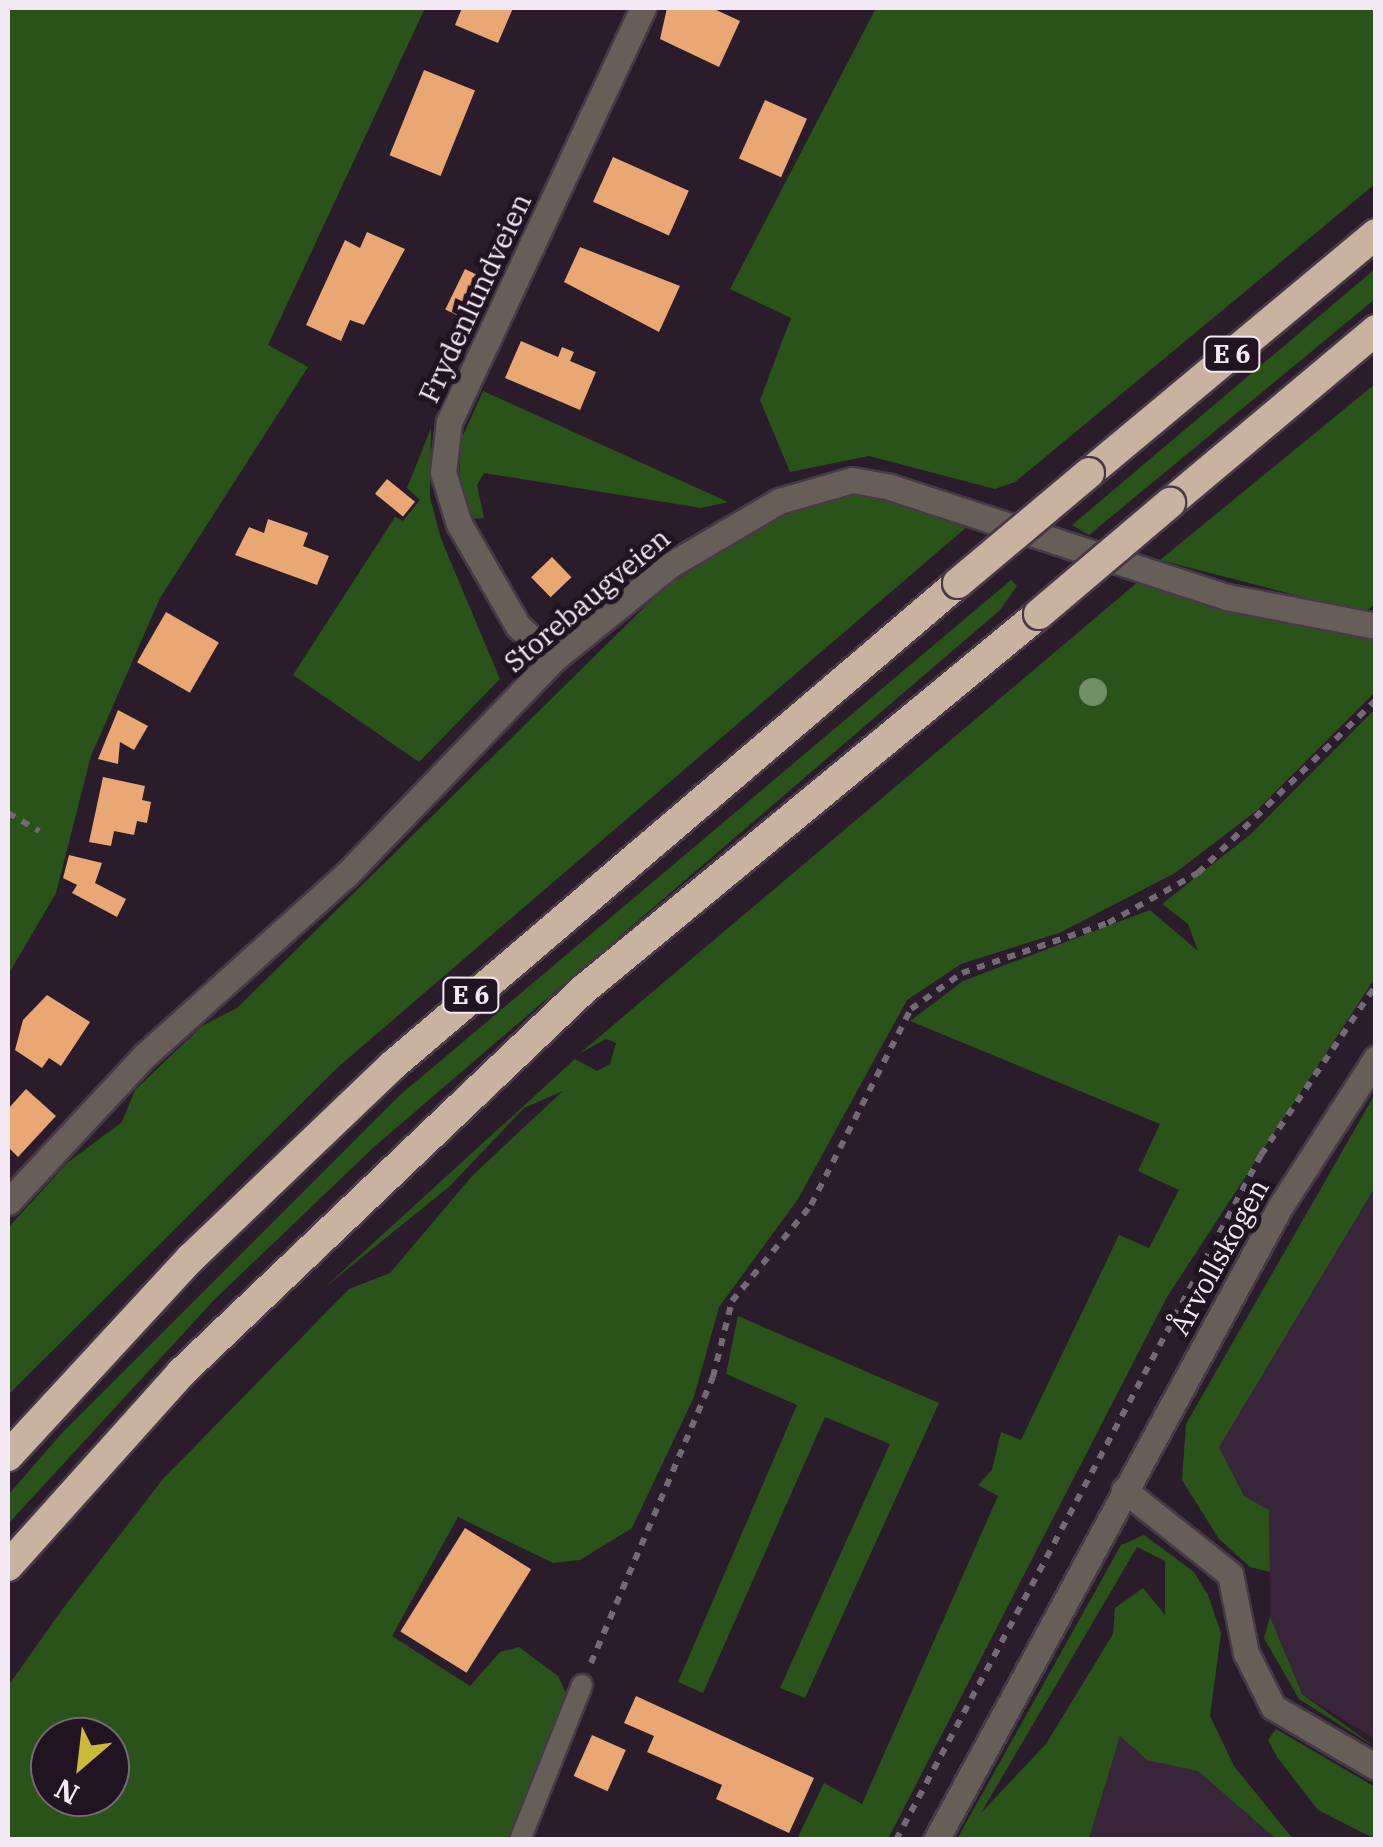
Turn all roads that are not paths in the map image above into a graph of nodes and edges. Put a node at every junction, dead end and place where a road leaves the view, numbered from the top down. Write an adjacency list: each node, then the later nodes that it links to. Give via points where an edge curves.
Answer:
1 (643, 8): 5 (street, Frydenlundveien, via 449,422 443,472 459,524 518,626)
2 (1376, 234): 8 (highway, E 6, bridge, via 392,1064 191,1258)
3 (1376, 330): 10 (highway, E 6, bridge, via 554,1017 181,1374)
4 (1376, 626): 5 (street, Storebaugveien, via 1227,597 954,501 852,480 779,501 723,531)
5 (554, 659): 7 (street, Storebaugveien, via 346,875 144,1056)
6 (1376, 1058): 9 (street, Årvollskogen, via 1280,1207)
7 (8, 1202)
8 (8, 1456)
9 (1124, 1490): 12 (street, via 1230,1574 1246,1653 1273,1706); 14 (street, Årvollskogen)
10 (8, 1566)
11 (582, 1684): 13 (lane)
12 (1376, 1767)
13 (520, 1840)
14 (936, 1840)

